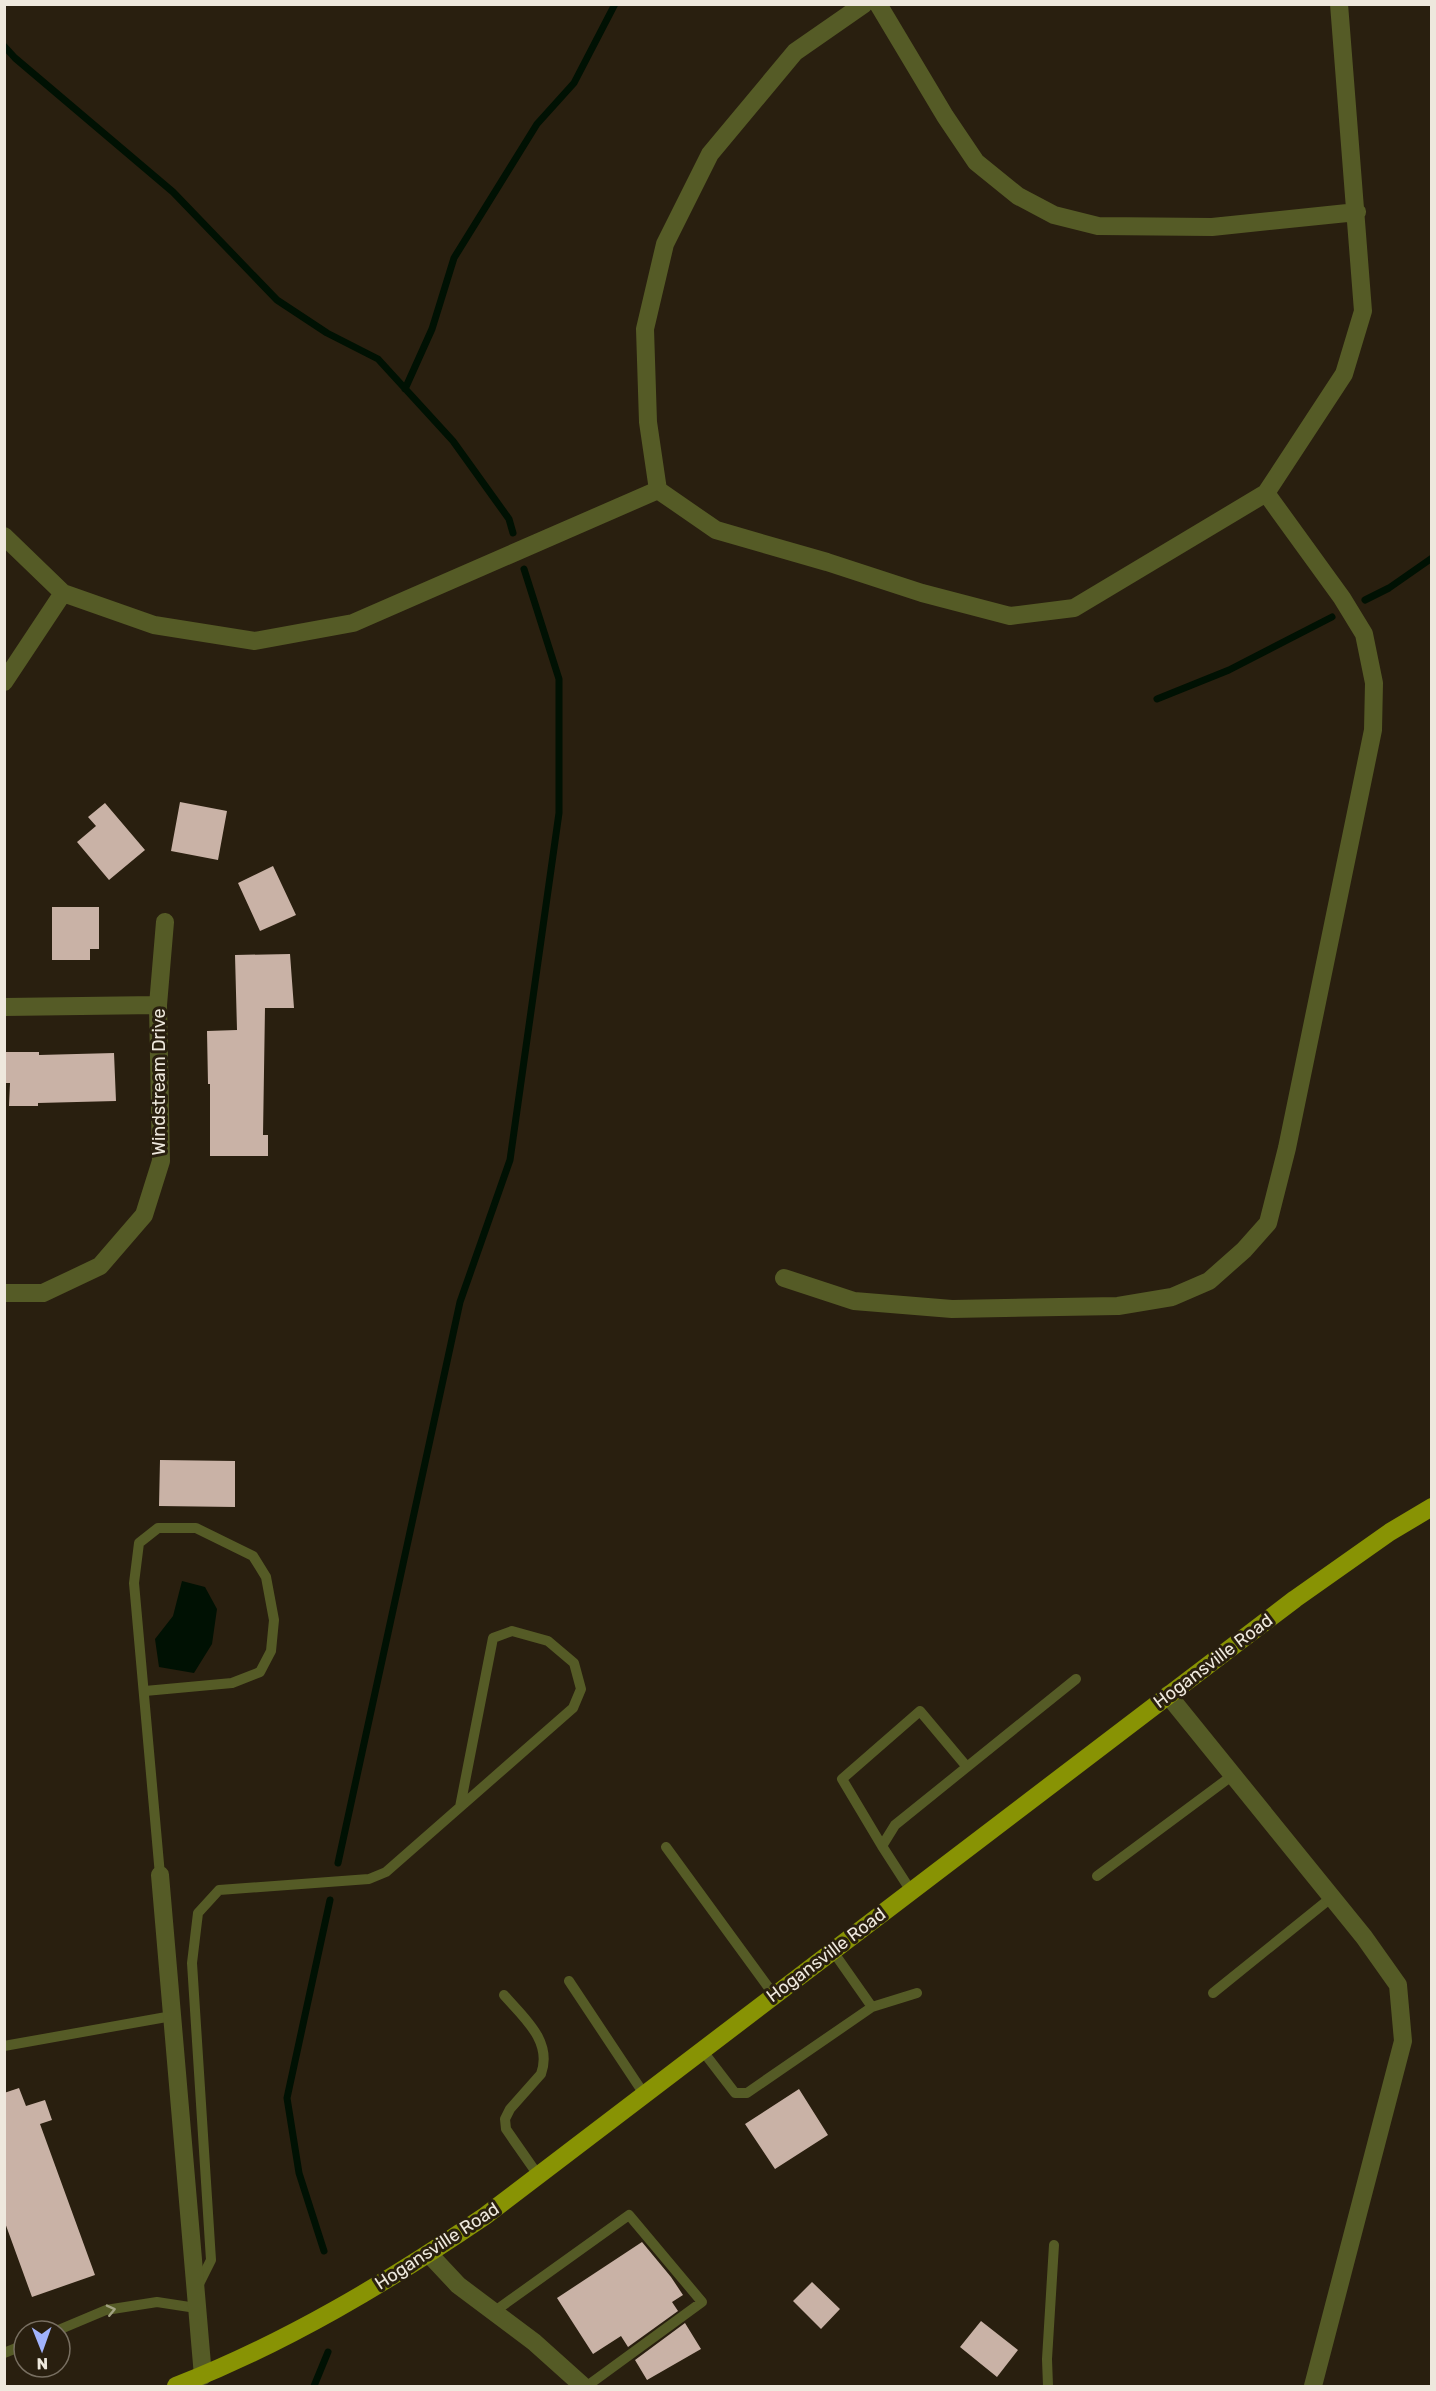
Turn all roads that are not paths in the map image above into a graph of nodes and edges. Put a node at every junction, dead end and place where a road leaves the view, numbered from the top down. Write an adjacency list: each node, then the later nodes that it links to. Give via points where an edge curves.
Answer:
1 (864, 4): 5 (street, via 795,52 710,154 665,244 645,329 648,422)
2 (878, 4): 4 (street, via 976,162 1018,196 1054,215 1098,226 1212,227)
3 (1340, 4): 4 (street)
4 (1357, 212): 6 (street, via 1363,311 1344,374)
5 (658, 490): 6 (street, via 717,530 1010,616 1074,608); 8 (street, via 353,623 255,641 153,625)
6 (1266, 493): 13 (street, via 1364,634 1374,682 1373,730 1268,1223 1209,1281 1172,1297 1119,1306 952,1309 854,1301)
7 (4, 536): 8 (street)
8 (63, 593): 9 (street)
9 (4, 682)
10 (165, 922): 11 (street, Windstream Drive)
11 (158, 1005): 12 (street); 14 (street, Windstream Drive, via 161,1161 144,1215 100,1266 43,1293)
12 (4, 1007)
13 (784, 1278)
14 (4, 1293)
15 (1431, 1507): 18 (main road, Hogansville Road, via 1295,1599)
16 (1076, 1679): 19 (lane)
17 (145, 1691): 17 (lane, via 232,1683 260,1672 272,1651 274,1620 266,1577 253,1556 196,1528 158,1527 139,1543 134,1583); 24 (lane)
18 (1168, 1695): 20 (street); 26 (main road, Hogansville Road)
19 (967, 1767): 22 (lane, via 895,1825); 22 (lane, via 920,1711 842,1779)
20 (1233, 1775): 25 (lane); 27 (street)
21 (460, 1807): 21 (lane, via 573,1708 581,1689 574,1663 548,1641 512,1631 493,1638); 42 (lane, via 386,1872 369,1878 219,1890 198,1913 192,1963 211,2260)
22 (882, 1846): 26 (lane)
23 (666, 1847): 33 (lane)
24 (160, 1875): 35 (street)
25 (1097, 1876)
26 (911, 1891): 28 (main road, Hogansville Road)
27 (1332, 1896): 31 (lane); 49 (street, via 1398,1985 1403,2041)
28 (832, 1950): 33 (main road, Hogansville Road); 34 (lane)
29 (569, 1981): 38 (lane)
30 (917, 1993): 34 (lane)
31 (1213, 1993)
32 (504, 1995): 39 (lane, via 542,2042 541,2074 505,2119 506,2129)
33 (774, 1995): 37 (main road, Hogansville Road)
34 (872, 2007): 37 (lane, via 741,2095 735,2093)
35 (172, 2016): 36 (lane); 42 (street)
36 (4, 2046)
37 (702, 2050): 38 (main road, Hogansville Road)
38 (644, 2094): 39 (main road, Hogansville Road)
39 (538, 2175): 41 (main road, Hogansville Road)
40 (1054, 2245): 48 (lane)
41 (429, 2254): 43 (street, via 458,2285); 45 (main road, Hogansville Road, via 318,2319)
42 (196, 2300): 44 (lane, one-way to 42, via 106,2310); 45 (street)
43 (495, 2311): 47 (street); 47 (lane, via 629,2215 702,2302)
44 (72, 2324)
45 (203, 2376): 46 (main road, Hogansville Road)
46 (176, 2386)
47 (585, 2386)
48 (1048, 2386)
49 (1313, 2386)

